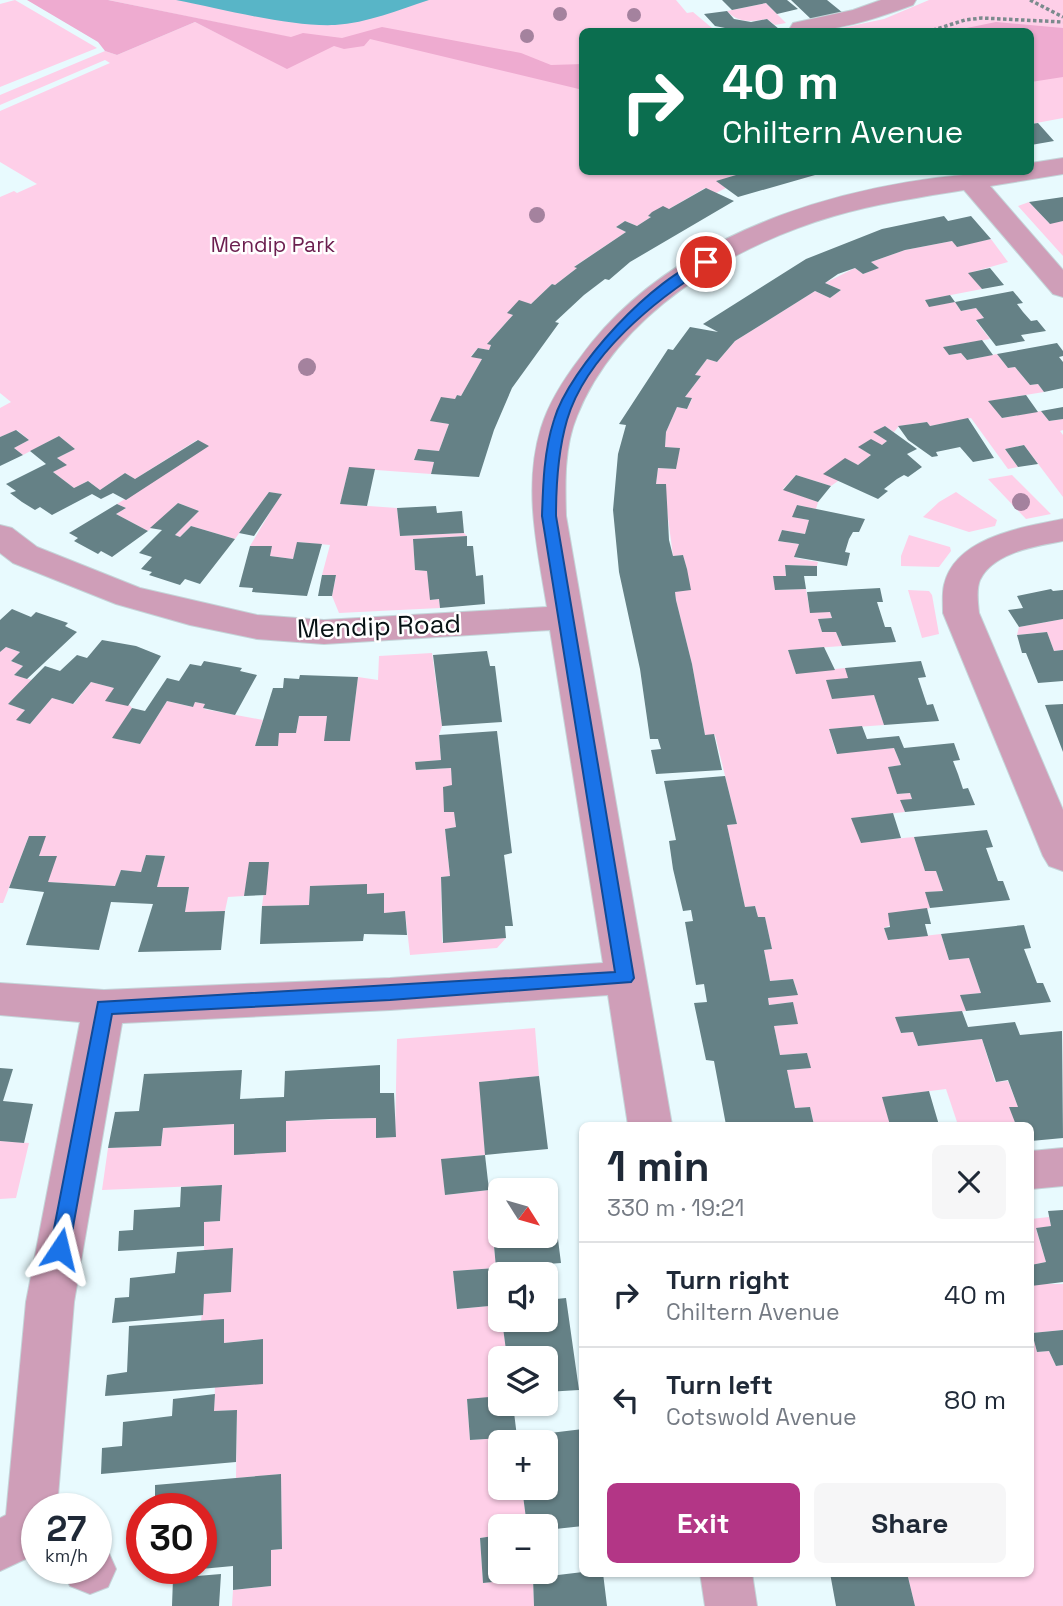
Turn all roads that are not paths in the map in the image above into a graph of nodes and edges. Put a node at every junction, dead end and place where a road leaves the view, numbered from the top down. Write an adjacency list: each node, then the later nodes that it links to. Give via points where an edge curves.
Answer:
1 (904, 0): 2 (street)
2 (803, 28)
3 (1063, 166): 4 (street)
4 (1034, 170)
5 (1006, 175): 6 (street)
6 (971, 181): 7 (street); 10 (street, via 875,197 793,220 723,252 674,282 631,317 576,386 561,418 550,471 549,516)
7 (1063, 288)
8 (1063, 530): 11 (street, via 1024,537 986,553 962,581 961,613)
9 (0, 536): 10 (street, Mendip Road, via 24,555 128,596 257,626 324,632)
10 (566, 617): 12 (street)
11 (1063, 856)
12 (625, 978): 14 (street); 15 (street)
13 (0, 999): 14 (street)
14 (104, 1007): 18 (street, via 50,1302)
15 (649, 1122)
16 (1063, 1167): 17 (street)
17 (1034, 1170)
18 (27, 1493)
19 (727, 1577): 20 (street)
20 (731, 1606)

